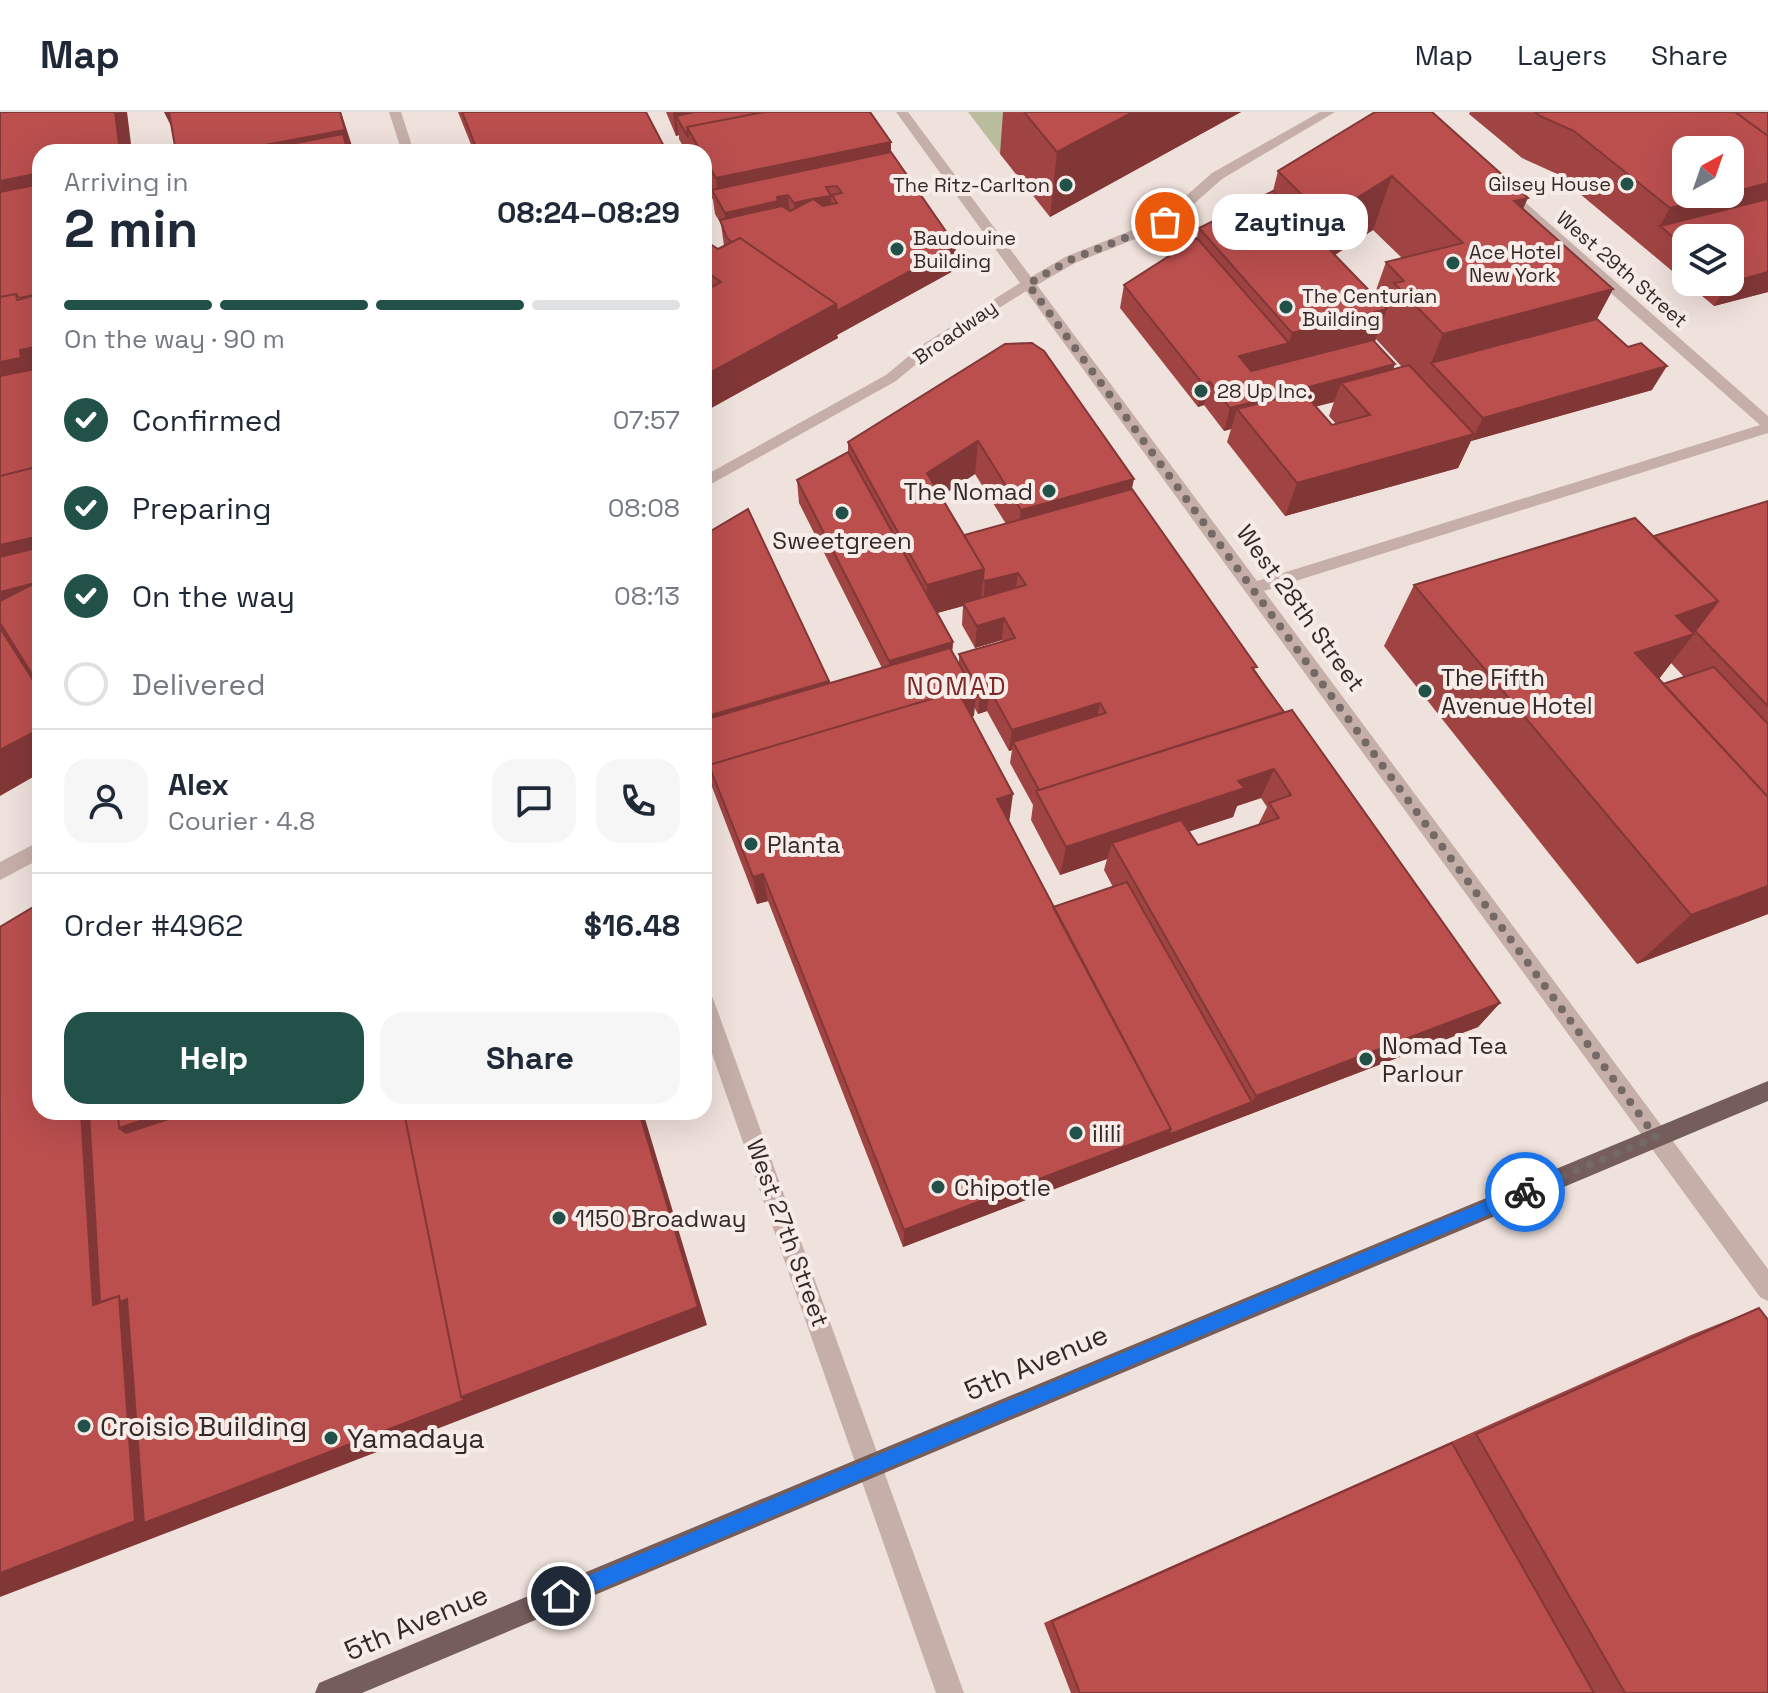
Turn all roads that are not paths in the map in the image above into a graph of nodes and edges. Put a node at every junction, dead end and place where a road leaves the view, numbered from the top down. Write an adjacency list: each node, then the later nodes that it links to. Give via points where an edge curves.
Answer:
1 (395, 112): 4 (street)
2 (902, 112): 6 (street, West 28th Street)
3 (1329, 112): 6 (street, Broadway, via 1217,176 1165,222 1070,260)
4 (405, 144)
5 (1488, 178): 7 (street, West 29th Street)
6 (1028, 284): 8 (street, Broadway, via 927,348 891,378); 9 (street, West 28th Street)
7 (1768, 426): 9 (street)
8 (712, 479)
9 (1254, 588): 14 (street, West 28th Street)
10 (32, 854): 11 (street)
11 (0, 872)
12 (712, 1023): 16 (street, West 27th Street)
13 (1768, 1091): 14 (main road, 5th Avenue)
14 (1656, 1137): 15 (street, West 28th Street); 16 (main road, 5th Avenue)
15 (1768, 1289)
16 (871, 1466): 17 (main road, 5th Avenue); 18 (street, West 27th Street)
17 (329, 1693)
18 (950, 1693)

